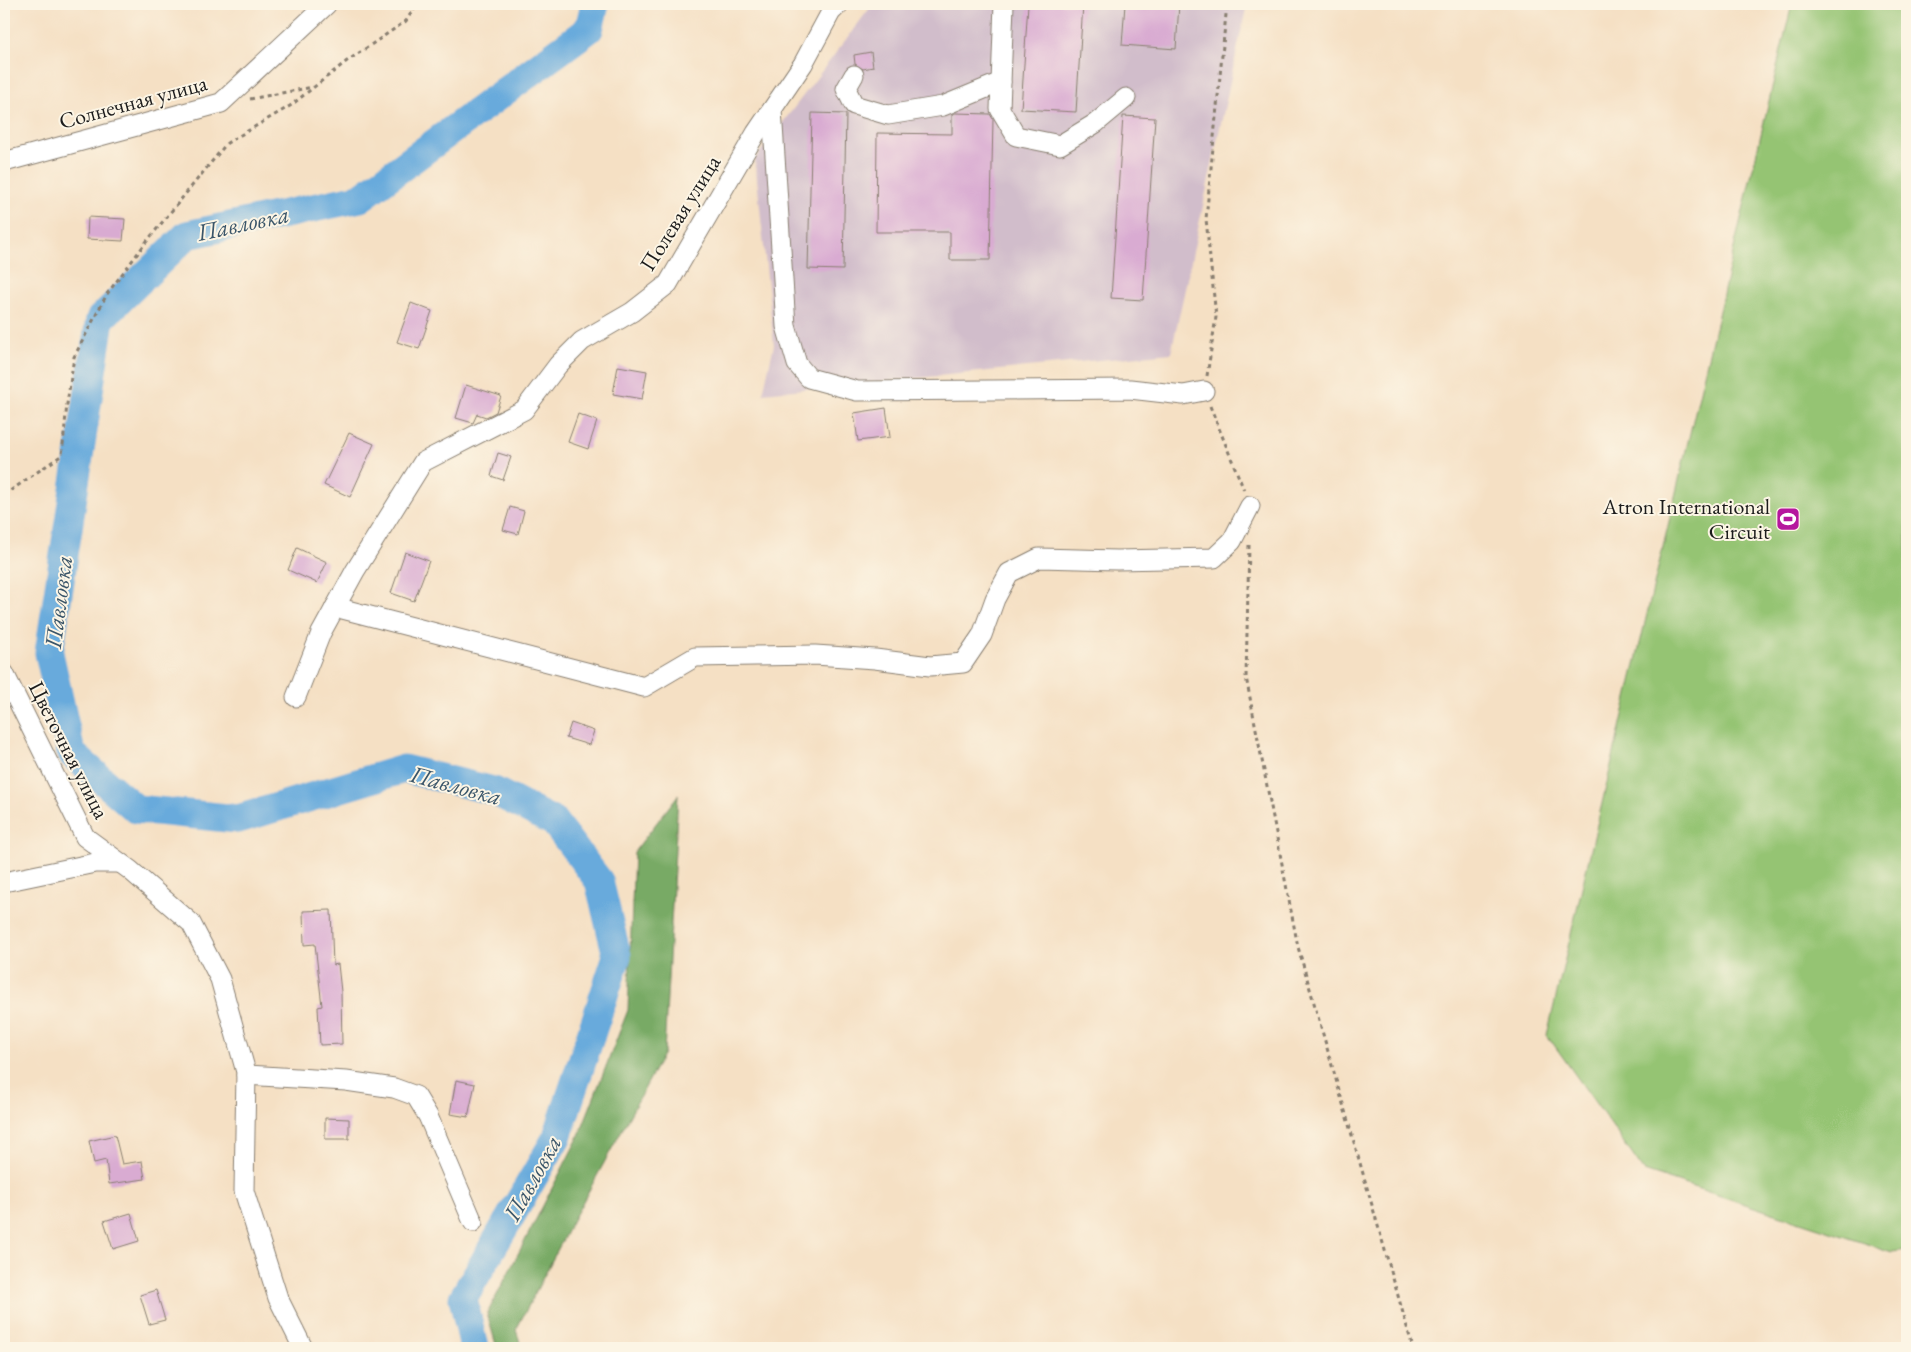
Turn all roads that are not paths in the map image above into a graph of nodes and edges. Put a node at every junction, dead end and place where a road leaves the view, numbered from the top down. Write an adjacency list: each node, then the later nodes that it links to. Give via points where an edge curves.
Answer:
1 (327, 4): 8 (street, Солнечная улица, via 221,103)
2 (839, 4): 7 (street, Полевая улица)
3 (1004, 4): 5 (street)
4 (854, 75): 5 (street, via 846,89 854,105 888,115 943,106)
5 (1001, 82): 6 (street, via 1000,108 1016,136 1060,145 1096,124)
6 (1126, 98)
7 (772, 110): 9 (street, via 786,326 797,364 809,378 857,391 1130,389 1183,395); 11 (street, Полевая улица, via 668,284 632,312 582,341 558,365 524,410 423,462)
8 (4, 162)
9 (1204, 391)
10 (1250, 506): 11 (street, via 1232,541 1214,558 1039,558 1009,573 982,634 963,663 930,666 876,658 815,655 695,657 644,687)
11 (335, 607): 13 (street, Полевая улица, via 321,633)
12 (4, 672): 14 (street, Цветочная улица, via 86,837)
13 (296, 697)
14 (120, 863): 15 (street, via 95,863); 16 (street, Цветочная улица, via 191,923 220,979)
15 (4, 882)
16 (246, 1075): 17 (street, via 346,1081 394,1088 416,1096 428,1116); 18 (street, Цветочная улица, via 244,1191 278,1298)
17 (473, 1222)
18 (303, 1348)

